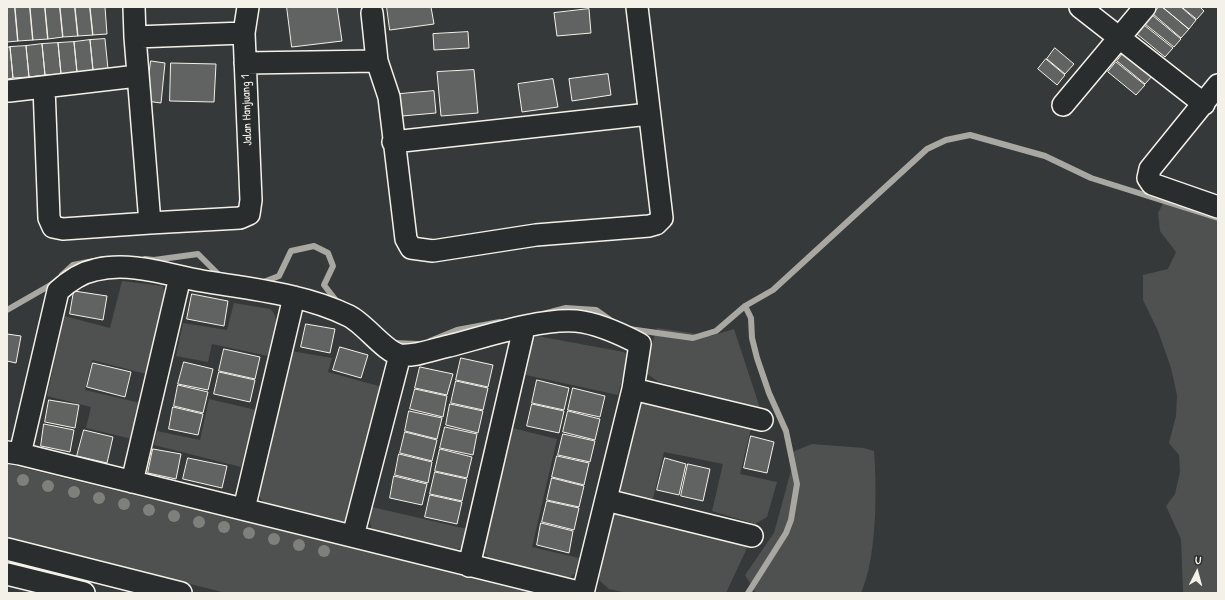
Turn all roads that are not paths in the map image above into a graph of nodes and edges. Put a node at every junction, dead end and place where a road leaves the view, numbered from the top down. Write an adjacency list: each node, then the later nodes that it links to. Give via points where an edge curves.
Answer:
1 (134, 7): 8 (street)
2 (248, 7): 7 (street, Jalan Hanjuang 1)
3 (637, 7): 18 (street)
4 (1080, 7): 9 (street)
5 (1145, 7): 9 (street)
6 (372, 13): 10 (street)
7 (244, 32): 8 (street); 11 (street, Jalan Hanjuang 1)
8 (134, 37): 12 (street)
9 (1119, 38): 16 (street); 17 (street)
10 (376, 61): 11 (street); 19 (street, via 389,97)
11 (245, 63): 21 (street, Jalan Hanjuang 1, via 251,200 249,214 240,218)
12 (137, 76): 14 (street); 21 (street)
13 (1218, 85): 16 (street)
14 (44, 87): 15 (street); 21 (street, via 48,218 52,227 63,229)
15 (9, 91)
16 (1204, 104): 20 (street, via 1150,169 1148,178 1152,184)
17 (1063, 105)
18 (649, 114): 19 (street); 19 (street, via 662,218 656,224 536,234 433,251 412,248 406,239)
19 (393, 142)
20 (1218, 207)
21 (150, 223)
22 (180, 277): 23 (street); 28 (street, via 121,267 95,270 72,279 58,291); 29 (street)
23 (294, 297): 25 (street, via 351,316); 31 (street)
24 (524, 328): 25 (street); 26 (street, via 576,321 608,330 640,344); 35 (street)
25 (400, 355): 32 (street)
26 (633, 389): 27 (street); 30 (street)
27 (762, 420)
28 (14, 453): 29 (street)
29 (132, 482): 31 (street)
30 (606, 500): 33 (street); 39 (street)
31 (244, 510): 32 (street)
32 (353, 536): 35 (street)
33 (752, 536)
34 (7, 548): 38 (street)
35 (469, 566): 39 (street)
36 (7, 574): 37 (street)
37 (84, 593)
38 (181, 593)
39 (582, 593)

